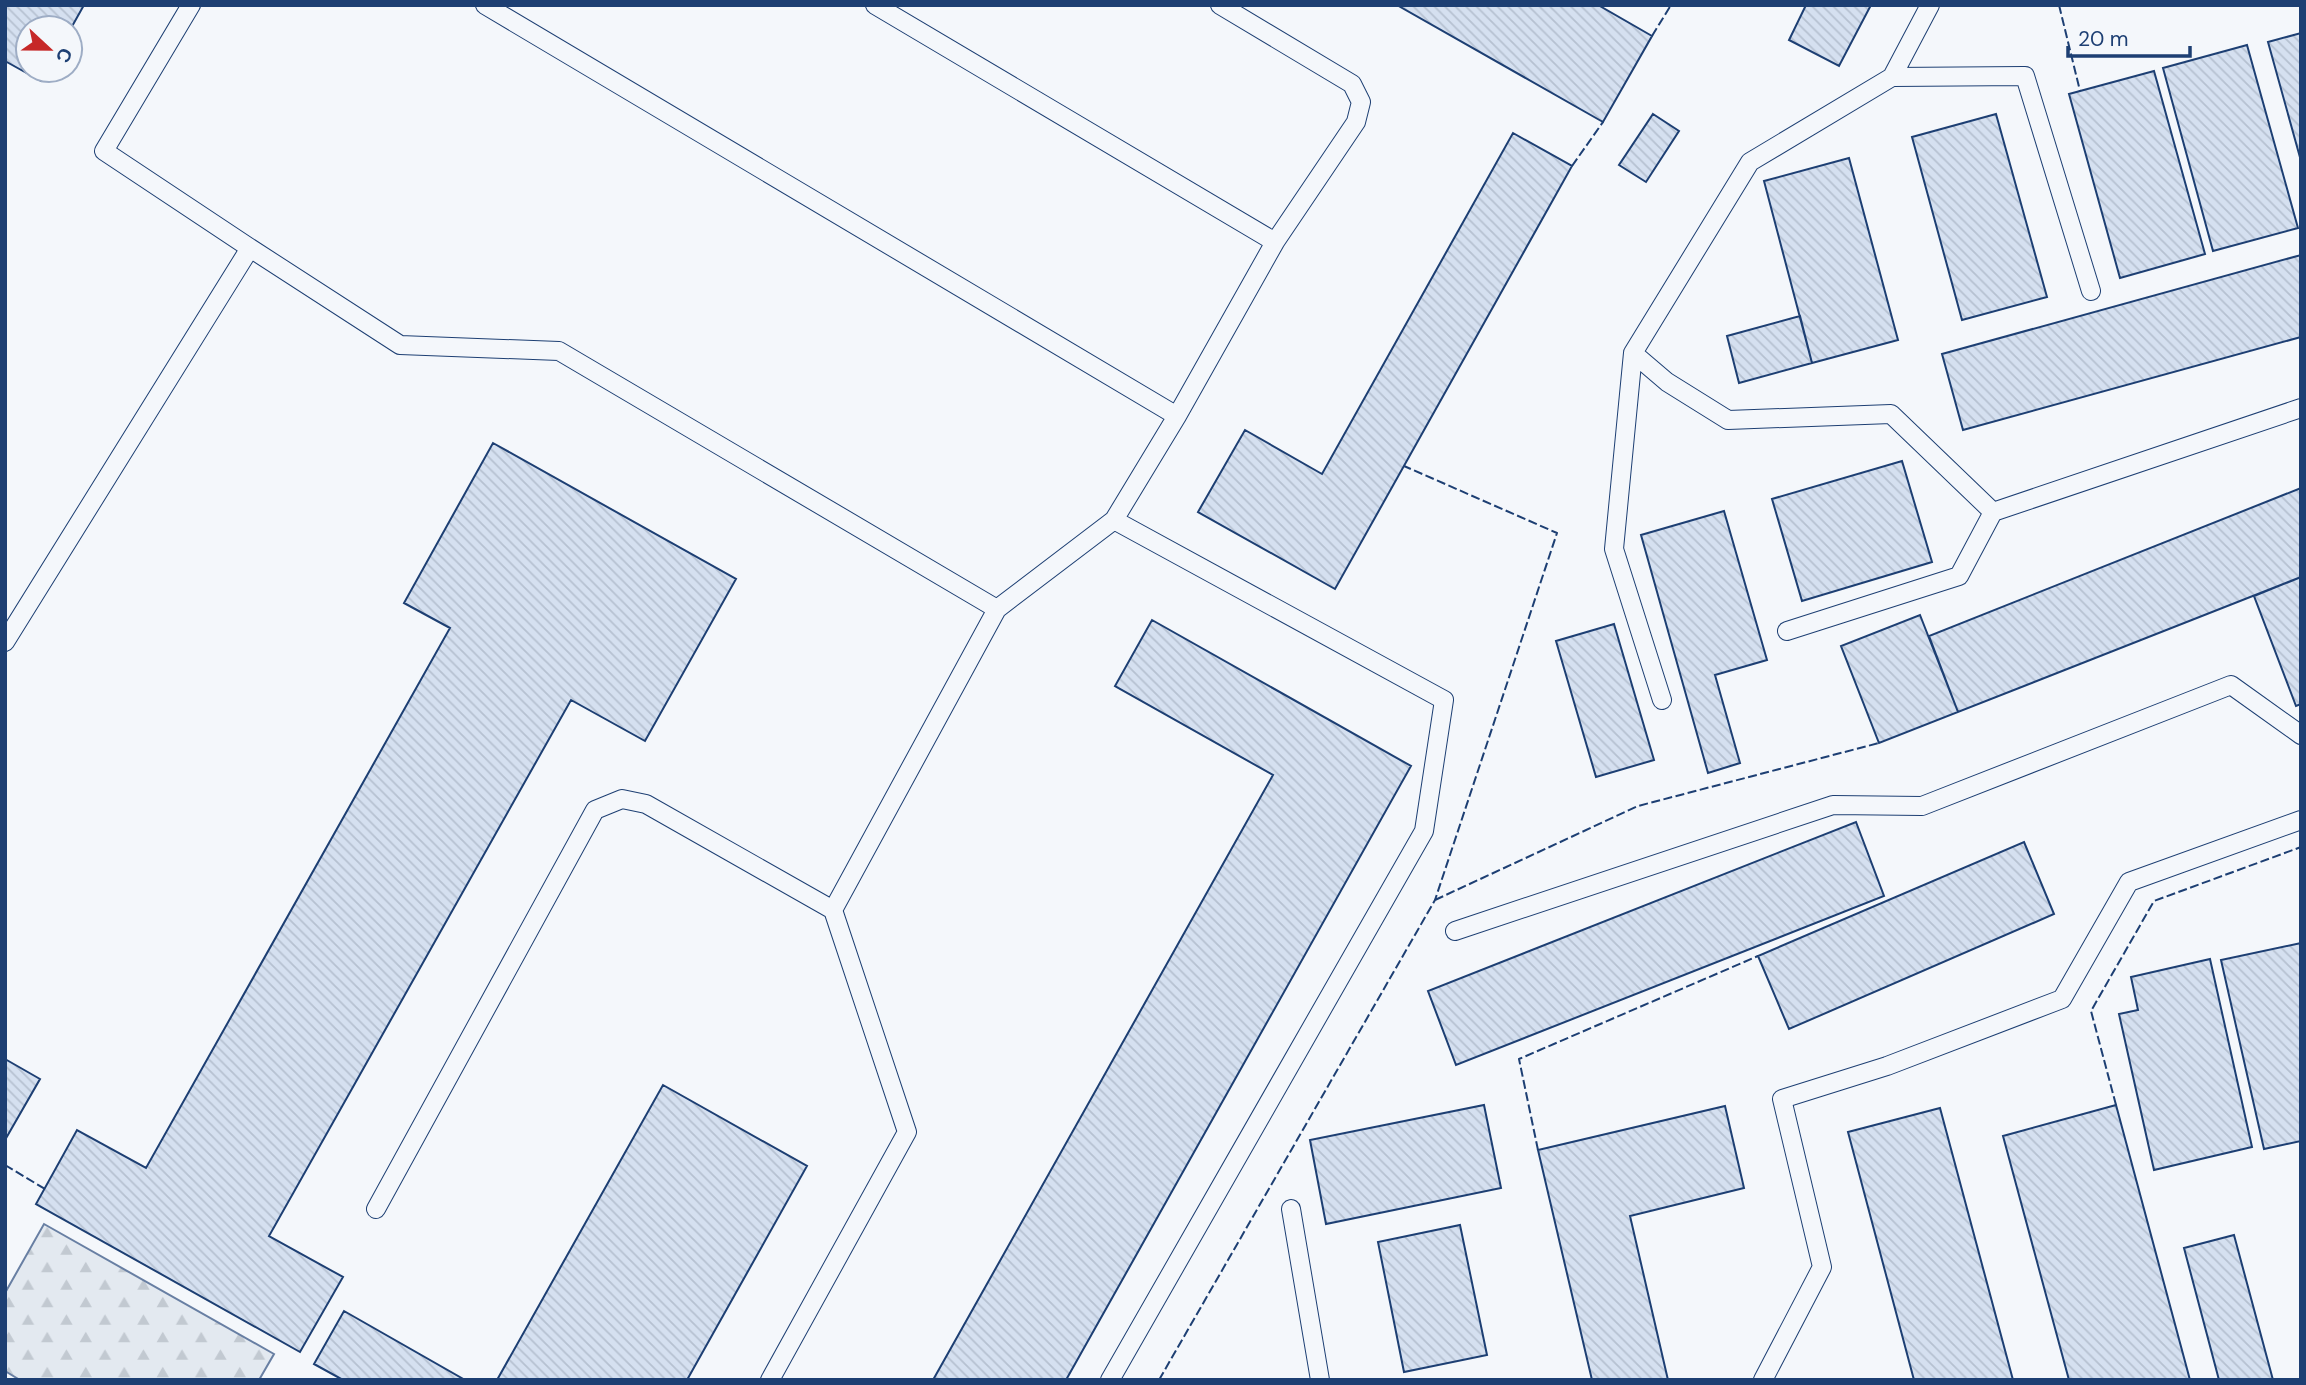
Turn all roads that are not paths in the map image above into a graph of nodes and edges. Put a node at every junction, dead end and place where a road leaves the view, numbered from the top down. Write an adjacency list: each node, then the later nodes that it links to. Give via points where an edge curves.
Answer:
1 (191, 5): 8 (lane, via 104,151)
2 (485, 5): 12 (lane)
3 (875, 5): 7 (lane)
4 (1220, 5): 7 (lane, via 1352,84 1361,103 1356,122)
5 (1930, 5): 6 (lane)
6 (1892, 77): 9 (lane, via 2025,76); 10 (lane, via 1750,162)
7 (1275, 242): 12 (lane)
8 (250, 248): 15 (lane, via 400,345 559,351); 17 (lane)
9 (2091, 291)
10 (1633, 353): 13 (lane, via 1667,382 1728,420 1891,414); 18 (lane, via 1614,549)
11 (2301, 408): 13 (lane)
12 (1177, 416): 14 (lane)
13 (1993, 512): 16 (lane, via 1959,576)
14 (1114, 520): 15 (lane); 26 (lane, via 1444,700 1424,831)
15 (997, 609): 21 (lane)
16 (1787, 631)
17 (5, 642)
18 (1662, 700)
19 (2301, 735): 22 (lane, via 2231,685 1922,806 1833,805)
20 (2301, 820): 28 (lane, via 2129,882 2063,999 1887,1066 1782,1099 1822,1267)
21 (833, 910): 23 (lane, via 646,804 622,799 595,810); 25 (lane, via 907,1132)
22 (1455, 931)
23 (376, 1209)
24 (1291, 1209): 27 (lane)
25 (770, 1380)
26 (1110, 1380)
27 (1320, 1380)
28 (1763, 1380)

